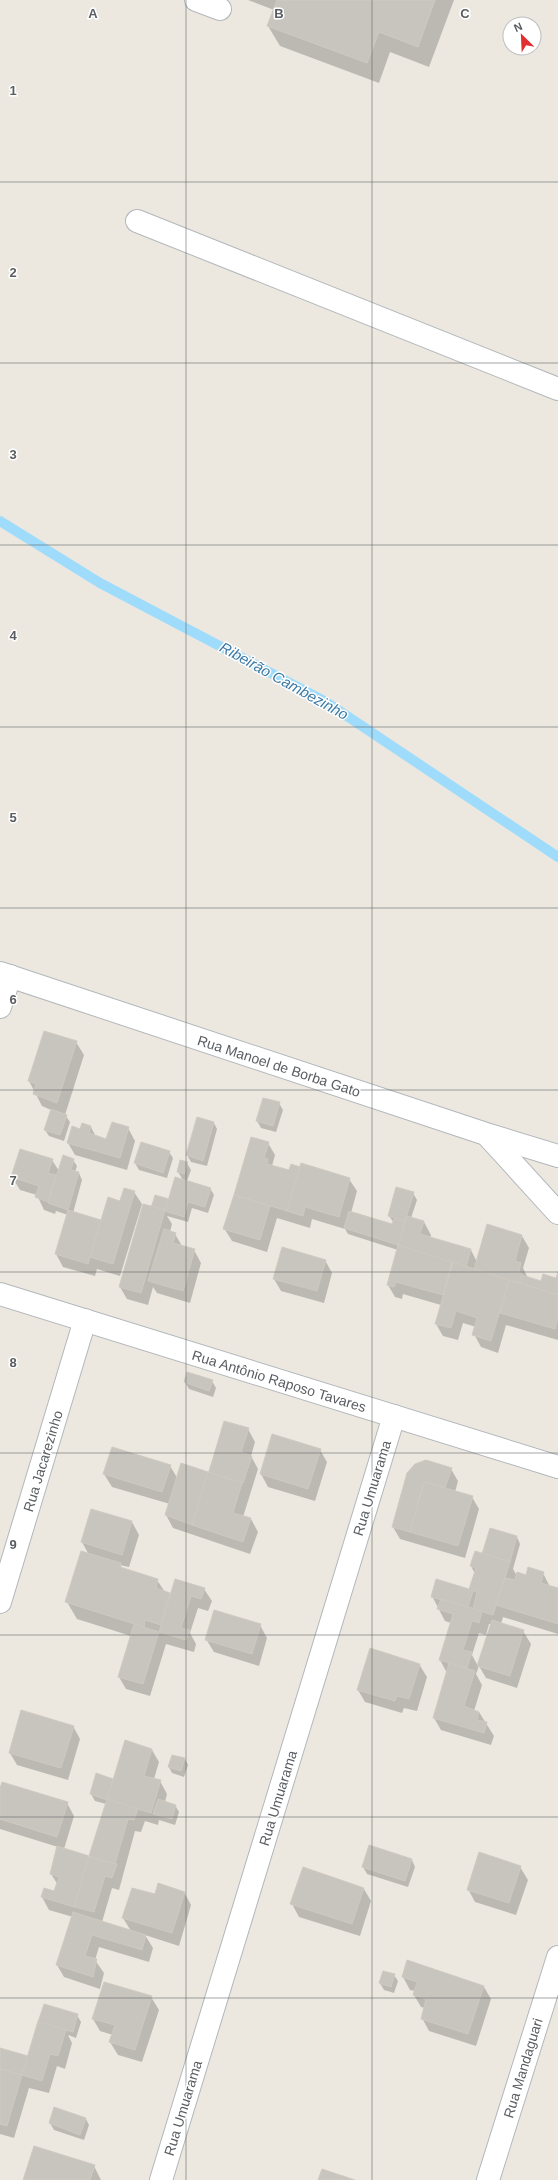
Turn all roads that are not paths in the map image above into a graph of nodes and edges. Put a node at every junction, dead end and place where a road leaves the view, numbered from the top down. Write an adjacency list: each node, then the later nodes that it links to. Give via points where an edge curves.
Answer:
1 (196, 0): 2 (street)
2 (220, 9)
3 (137, 221): 4 (street)
4 (558, 389)
5 (5, 975): 6 (street); 7 (street, Rua Manoel de Borba Gato)
6 (0, 1007)
7 (486, 1134): 8 (street, Rua Manoel de Borba Gato); 9 (street)
8 (558, 1156)
9 (558, 1213)
10 (0, 1294): 11 (street, Rua Antônio Raposo Tavares)
11 (85, 1320): 12 (street, Rua Antônio Raposo Tavares); 14 (street, Rua Jacarezinho)
12 (394, 1416): 13 (street, Rua Antônio Raposo Tavares); 16 (street, Rua Umuarama)
13 (558, 1468)
14 (0, 1602)
15 (558, 1957): 17 (street, Rua Mandaguari)
16 (161, 2180)
17 (488, 2180)

